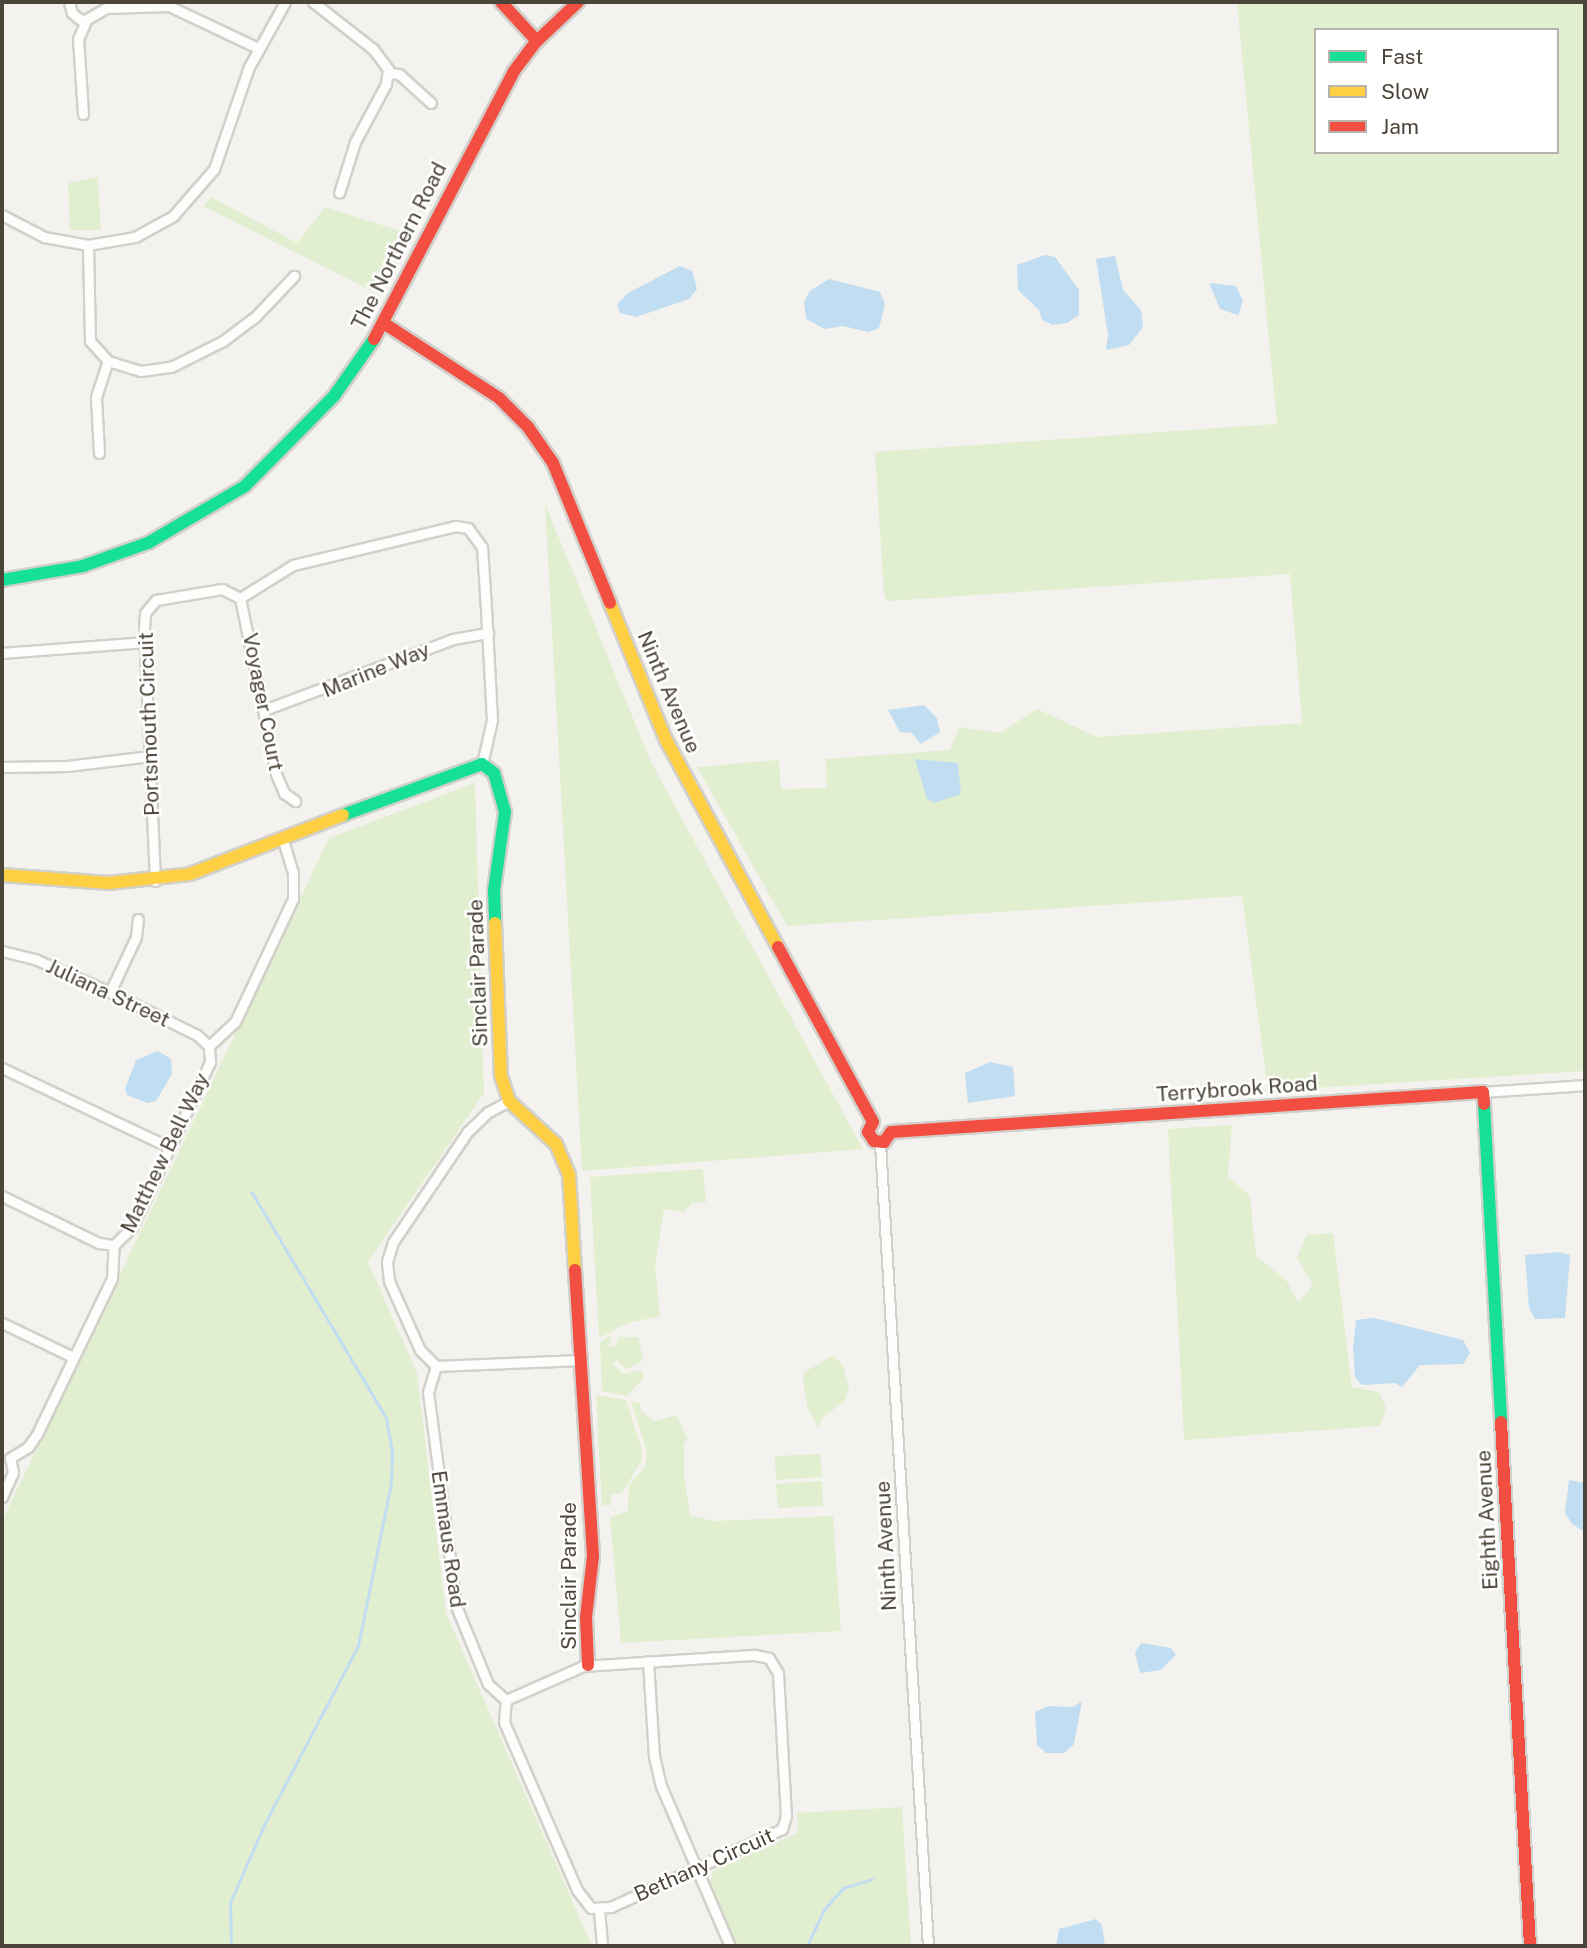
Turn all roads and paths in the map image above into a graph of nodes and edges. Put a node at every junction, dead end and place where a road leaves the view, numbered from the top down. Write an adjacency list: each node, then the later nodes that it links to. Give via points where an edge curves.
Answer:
1 (69, 2): 6 (street, via 72,12)
2 (285, 2): 8 (street)
3 (313, 2): 9 (street, via 373,50)
4 (501, 2): 7 (main road)
5 (578, 2): 7 (main road, The Northern Road)
6 (85, 23): 8 (street, via 111,6 156,4 188,12); 11 (street, via 77,47)
7 (537, 41): 16 (main road, The Northern Road, via 476,136)
8 (258, 48): 14 (street, via 219,157 195,196 169,220 141,234)
9 (389, 74): 10 (street, via 399,74); 12 (street, via 355,142)
10 (431, 103)
11 (83, 114)
12 (339, 193)
13 (2, 215): 14 (street, via 44,237)
14 (88, 245): 17 (street, via 89,336 96,351)
15 (294, 276): 17 (street, via 249,322 195,357 147,372)
16 (385, 324): 19 (main road, The Northern Road, via 317,417 265,469 216,505 116,556 59,572); 40 (main road, Ninth Avenue, via 499,398 528,426 553,463 666,740)
17 (108, 361): 18 (street, via 96,397)
18 (99, 453)
19 (2, 580)
20 (240, 598): 21 (street, via 293,565 464,527 475,533 482,547); 22 (street, Portsmouth Circuit, via 222,589 156,600 145,613); 24 (street, Voyager Court)
21 (488, 633): 24 (street, Marine Way, via 453,639); 26 (street, via 492,728)
22 (145, 642): 23 (street); 25 (street, Portsmouth Circuit)
23 (2, 653)
24 (264, 710): 28 (street, Voyager Court, via 276,774 284,793)
25 (150, 755): 27 (street, via 43,768); 31 (street, Portsmouth Circuit)
26 (482, 764): 29 (main road); 39 (main road, Sinclair Parade, via 498,782 505,812 494,890 501,1076)
27 (2, 767)
28 (295, 801)
29 (283, 841): 31 (main road, via 210,869); 35 (street, Matthew Bell Way, via 293,873 293,899 235,1022)
30 (2, 875): 31 (main road, via 86,883)
31 (155, 881)
32 (138, 919): 34 (street, via 136,937)
33 (2, 951): 34 (street, Juliana Street, via 37,960)
34 (110, 992): 35 (street, Juliana Street, via 197,1035)
35 (209, 1046): 43 (street, Matthew Bell Way, via 210,1062)
36 (2, 1068): 43 (street)
37 (1585, 1084): 38 (street, Terrybrook Road)
38 (1483, 1092): 41 (main road, Terrybrook Road); 61 (main road, Eighth Avenue)
39 (509, 1101): 48 (main road, Sinclair Parade, via 556,1144 566,1163); 49 (street, via 488,1112 468,1131 389,1252 387,1272 393,1291 420,1350)
40 (873, 1122): 41 (main road, via 886,1123); 42 (main road, Ninth Avenue, via 869,1136)
41 (891, 1132): 42 (main road)
42 (880, 1143): 60 (street, Ninth Avenue)
43 (169, 1147): 45 (street, Matthew Bell Way, via 128,1233)
44 (2, 1196): 45 (street, via 99,1243)
45 (114, 1244): 47 (street, Matthew Bell Way, via 112,1278)
46 (2, 1323): 47 (street)
47 (73, 1357): 51 (street, Matthew Bell Way, via 33,1441)
48 (580, 1360): 49 (street); 54 (main road, Sinclair Parade, via 593,1556 586,1617)
49 (436, 1366): 55 (street, Emmaus Road, via 428,1392 456,1606 488,1684)
50 (2, 1449): 51 (street)
51 (10, 1458): 52 (street, via 13,1472)
52 (2, 1497)
53 (648, 1661): 54 (street, Bethany Circuit); 56 (street, via 656,1767); 56 (street, Bethany Circuit, via 760,1655 772,1661 778,1673 785,1825 773,1836)
54 (588, 1665): 55 (street, Bethany Circuit, via 555,1675)
55 (506, 1700): 57 (street, via 503,1717 578,1890 587,1906)
56 (697, 1869): 57 (street, Bethany Circuit); 59 (street)
57 (599, 1910): 58 (street)
58 (602, 1946)
59 (730, 1946)
60 (928, 1946)
61 (1530, 1946)

